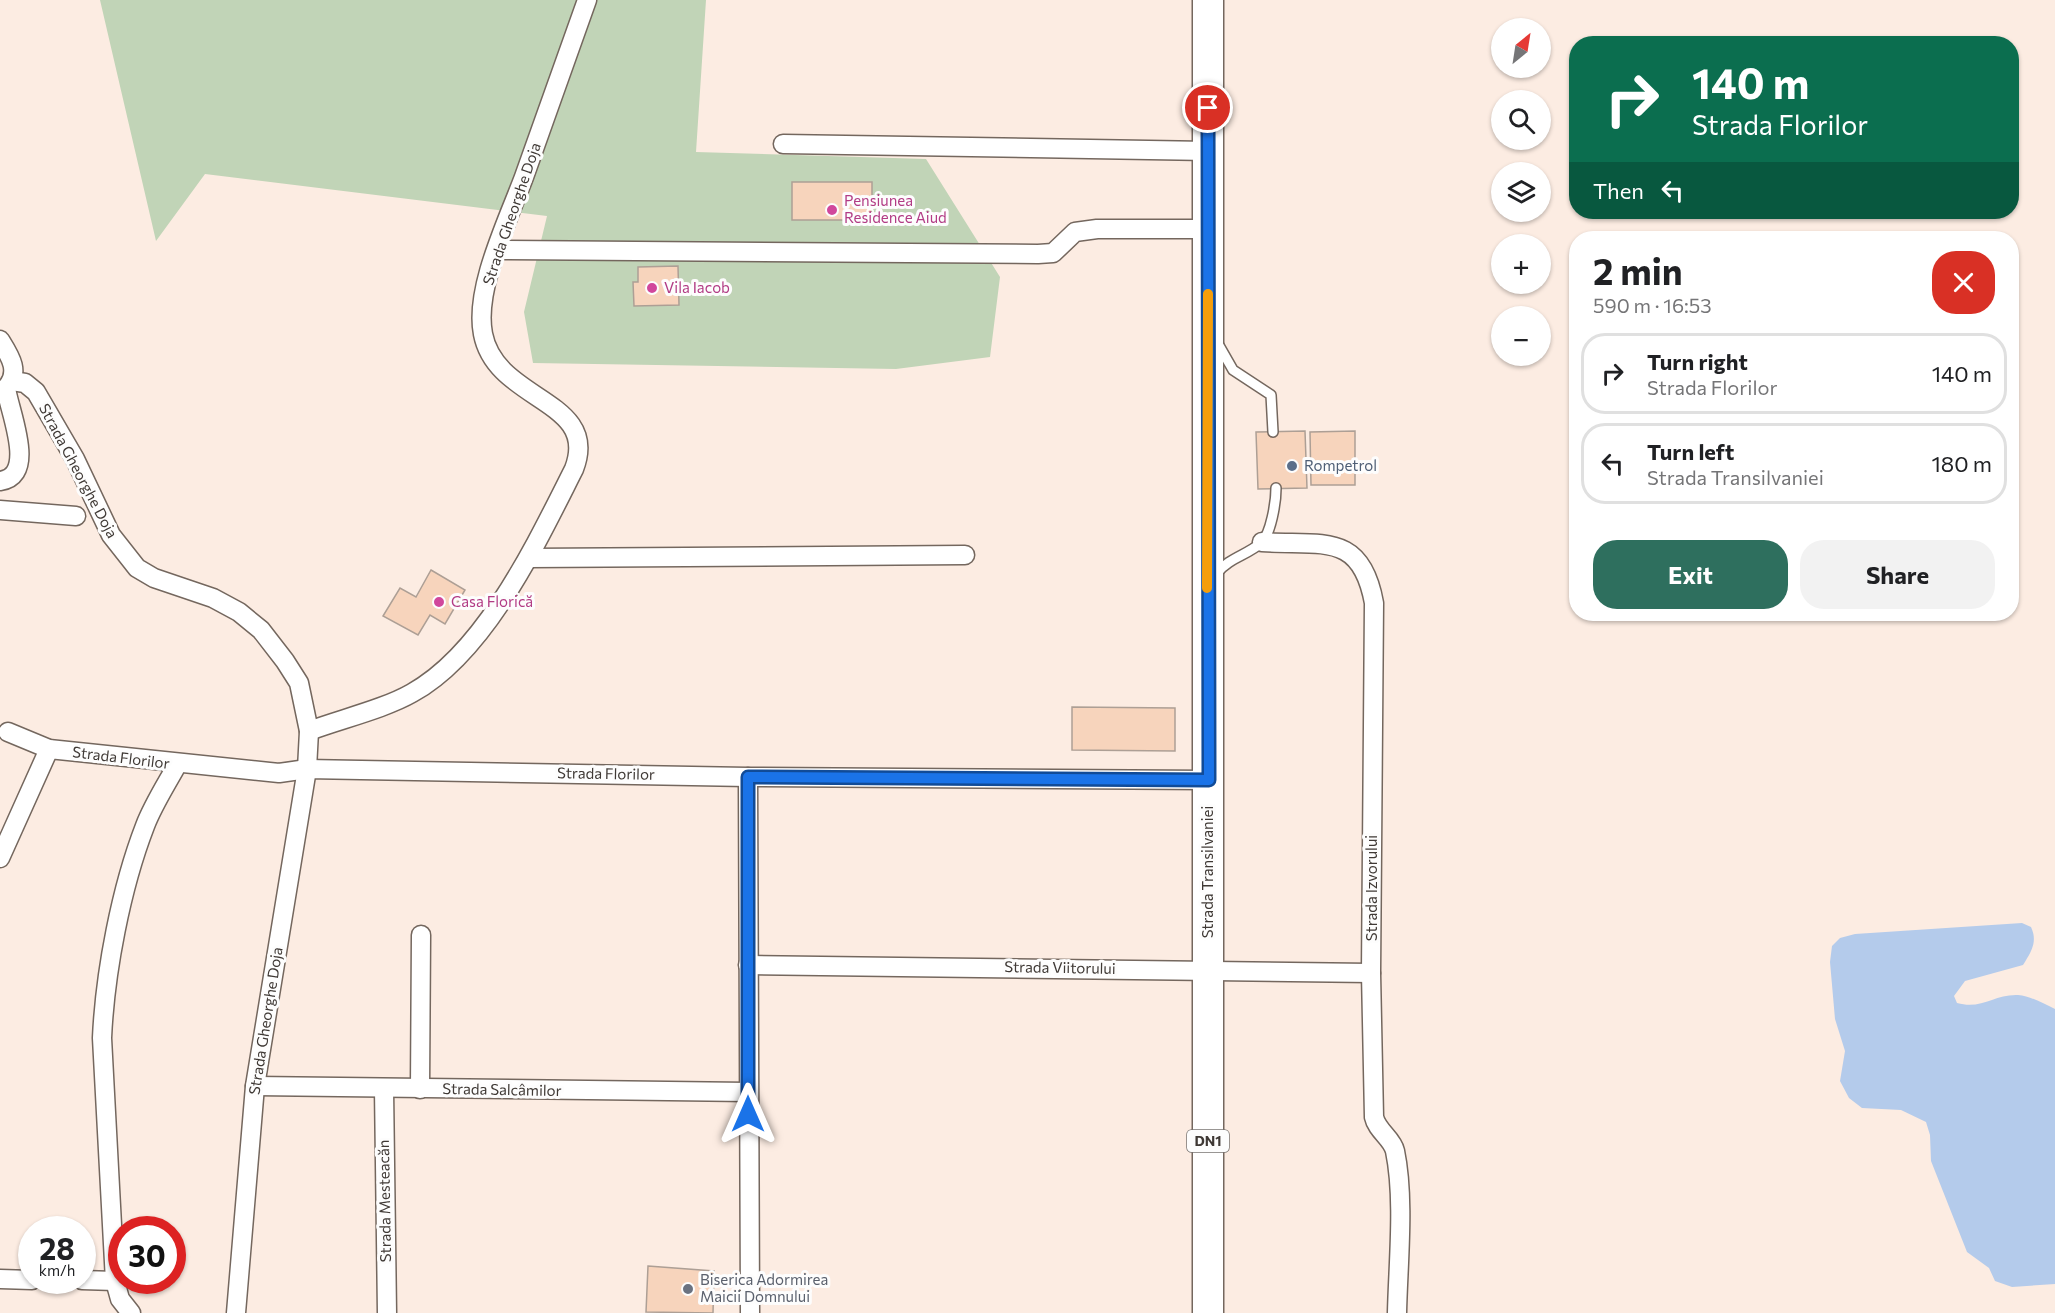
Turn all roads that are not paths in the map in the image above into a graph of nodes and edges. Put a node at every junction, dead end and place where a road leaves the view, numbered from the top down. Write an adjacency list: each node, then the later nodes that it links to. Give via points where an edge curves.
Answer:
1 (587, 0): 6 (street, Strada Gheorghe Doja)
2 (1208, 0): 4 (main road, Strada Transilvaniei / DN1)
3 (783, 144): 4 (street)
4 (1208, 151): 5 (main road, Strada Transilvaniei / DN1)
5 (1208, 229): 6 (street, via 1075,232 1053,253 1038,254); 7 (main road, Strada Transilvaniei / DN1)
6 (497, 250): 17 (street, Strada Gheorghe Doja, via 481,317 492,360 513,381 570,422 580,442 574,469)
7 (1208, 326): 10 (lane, via 1233,370 1271,395); 18 (main road, Strada Transilvaniei / DN1)
8 (0, 340): 9 (street, via 14,367)
9 (12, 381): 11 (street, via 6,388 21,460 15,472); 19 (street, Strada Gheorghe Doja, via 26,383 36,392 75,459 111,535 137,568 154,578 213,598 261,630 299,683)
10 (1273, 432)
11 (0, 481)
12 (1276, 488): 15 (lane, via 1276,505)
13 (0, 510): 14 (street, Strada Gheorghe Doja)
14 (76, 516)
15 (1262, 542): 18 (lane, via 1224,564); 30 (street, Strada Izvorului, via 1340,546 1360,561 1369,577 1374,603)
16 (965, 555): 17 (street)
17 (529, 558): 19 (street, Strada Gheorghe Doja, via 471,640 433,680 411,694)
18 (1207, 584): 25 (main road, Strada Transilvaniei / DN1)
19 (309, 731): 23 (street, Strada Gheorghe Doja)
20 (8, 732): 21 (street, Strada Florilor)
21 (49, 749): 22 (street, Strada Florilor); 26 (street)
22 (177, 765): 23 (street, Strada Florilor, via 279,773); 35 (street, via 144,828 122,907 104,1008 102,1038)
23 (307, 769): 24 (street, Strada Florilor); 31 (street, Strada Gheorghe Doja)
24 (748, 777): 25 (street, Strada Florilor); 28 (street)
25 (1209, 780): 29 (main road, Strada Transilvaniei / DN1)
26 (0, 858)
27 (421, 935): 33 (street)
28 (748, 965): 29 (street, Strada Viitorului); 34 (street)
29 (1208, 970): 30 (street, Strada Viitorului); 43 (main road, Strada Transilvaniei / DN1)
30 (1371, 973): 44 (street, Strada Izvorului, via 1374,1117 1376,1126 1394,1148 1398,1171)
31 (255, 1086): 32 (street, Strada Salcâmilor); 40 (street, Strada Gheorghe Doja)
32 (384, 1089): 33 (street, Strada Salcâmilor); 41 (street, Strada Mesteacăn)
33 (420, 1089): 34 (street, Strada Salcâmilor)
34 (748, 1092): 42 (street)
35 (112, 1216)
36 (0, 1279): 37 (street)
37 (18, 1280)
38 (119, 1294): 39 (street)
39 (131, 1313)
40 (236, 1313)
41 (387, 1313)
42 (750, 1313)
43 (1208, 1313)
44 (1397, 1313)

